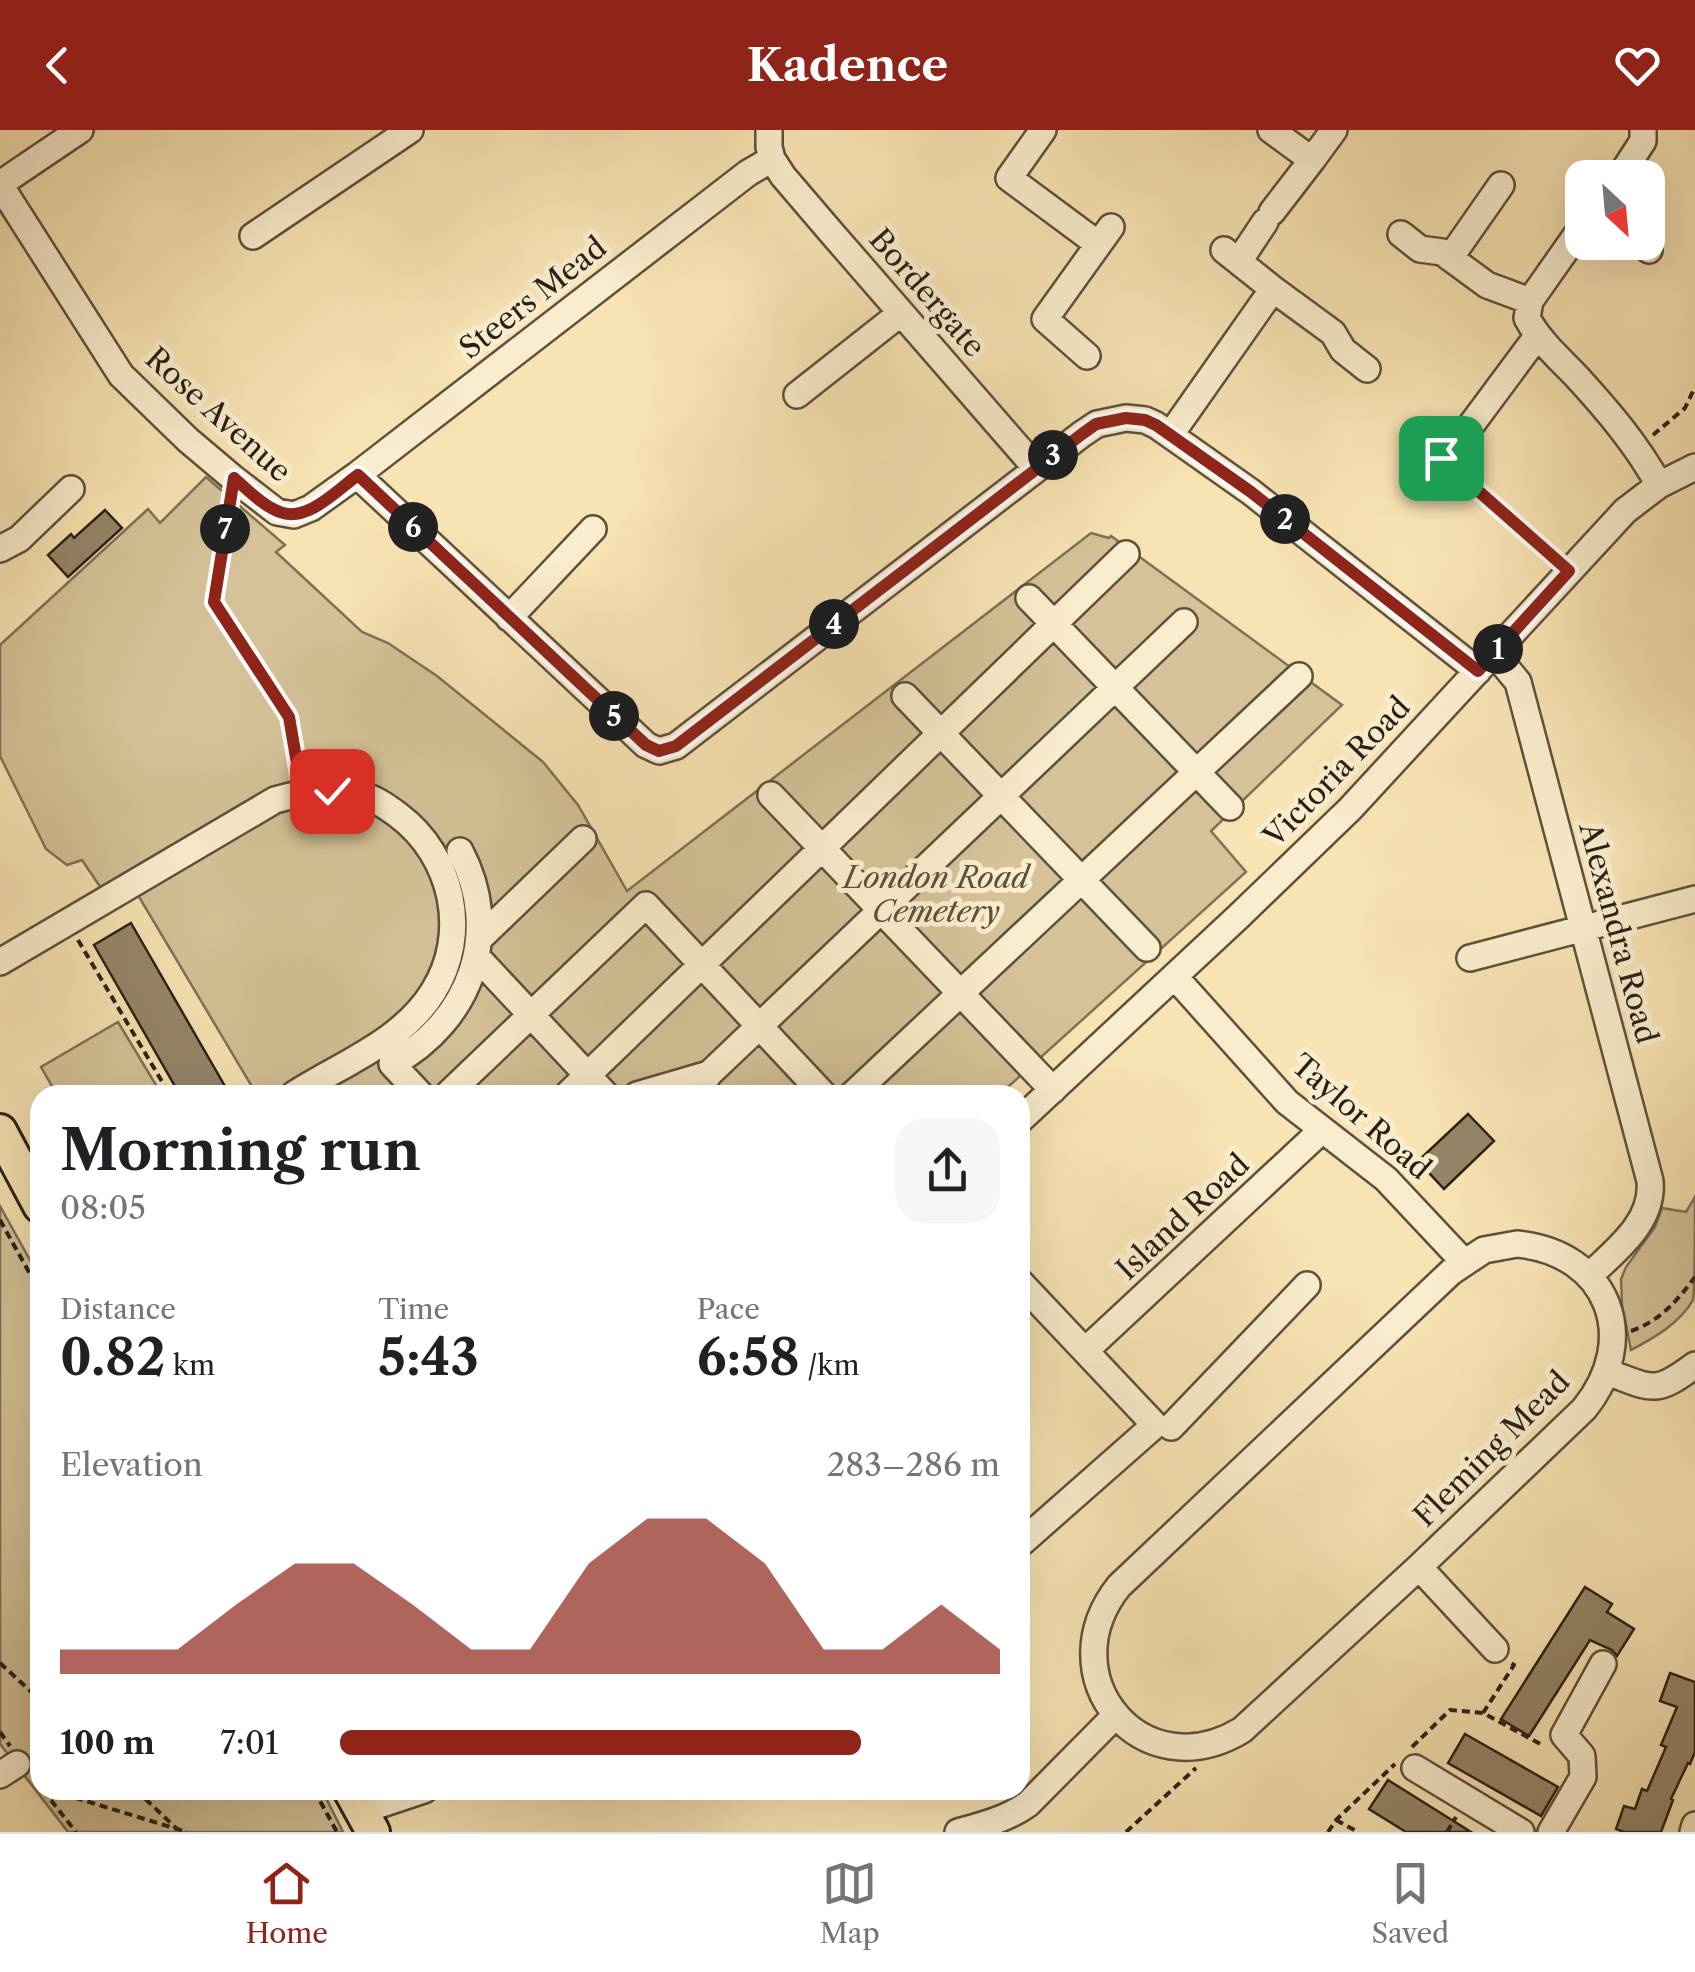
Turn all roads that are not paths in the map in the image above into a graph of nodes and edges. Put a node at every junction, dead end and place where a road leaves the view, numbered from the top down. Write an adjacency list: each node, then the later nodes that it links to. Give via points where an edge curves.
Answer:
1 (80, 130): 12 (street)
2 (410, 130): 8 (street)
3 (769, 130): 9 (street)
4 (1043, 130): 22 (street, via 1002,187 1098,245 1046,319)
5 (1270, 130): 10 (street)
6 (1334, 130): 10 (street)
7 (1644, 130): 11 (street)
8 (381, 138): 15 (street)
9 (772, 159): 20 (street, Bordergate); 29 (street, Steers Mead)
10 (1312, 160): 18 (street, via 1231,256)
11 (1631, 160)
12 (0, 184): 32 (street, Rose Avenue, via 121,376 144,400 277,512)
13 (1502, 185): 17 (street)
14 (1401, 234): 17 (street, via 1420,249)
15 (254, 236)
16 (1565, 251): 19 (street)
17 (1450, 258): 19 (street, via 1487,285)
18 (1273, 289): 23 (street, via 1334,333); 25 (street)
19 (1530, 301): 21 (street, via 1527,318)
20 (901, 313): 24 (street); 28 (street, Bordergate)
21 (1538, 335): 26 (street); 30 (street, via 1614,418)
22 (1087, 356)
23 (1366, 369)
24 (796, 395)
25 (1171, 434): 28 (street, Alexandra Road, via 1145,420 1111,420); 40 (street, Alexandra Road)
26 (1462, 436)
27 (1695, 467): 30 (street, Victoria Road)
28 (1036, 468): 37 (street, Alexandra Road, via 665,751 652,750)
29 (358, 475): 32 (street, Steers Mead); 37 (street)
30 (1659, 485): 40 (street, Victoria Road, via 1625,511)
31 (71, 489): 34 (street)
32 (311, 508)
33 (593, 530): 37 (street)
34 (0, 548)
35 (1126, 554): 39 (street)
36 (1029, 598): 39 (street)
37 (509, 618)
38 (1184, 622): 42 (street)
39 (1055, 625): 42 (street); 44 (street)
40 (1486, 662): 55 (street, Alexandra Road, via 1518,682); 61 (street, Victoria Road, via 1350,809)
41 (1299, 676): 45 (street)
42 (1115, 688): 45 (street); 47 (street)
43 (906, 696): 44 (street)
44 (941, 733): 47 (street); 50 (street)
45 (1196, 772): 48 (street); 52 (street)
46 (770, 795): 50 (street)
47 (1002, 797): 52 (street); 54 (street)
48 (1230, 807)
49 (583, 838): 56 (street)
50 (822, 848): 54 (street); 60 (street)
51 (460, 851): 56 (street, via 475,886)
52 (1082, 880): 57 (street); 62 (street)
53 (1695, 899): 55 (street)
54 (883, 910): 62 (street); 64 (street)
55 (1583, 928): 58 (street); 80 (street, Alexandra Road, via 1651,1191 1636,1229)
56 (478, 947): 63 (street); 67 (street, via 468,984 444,1022 392,1064)
57 (1148, 948)
58 (1470, 958)
59 (0, 962): 66 (street, via 275,800 332,791 381,802 437,859 454,926 451,952 434,992 401,1030)
60 (703, 966): 63 (street, via 646,905); 64 (street); 65 (street)
61 (1174, 976): 74 (street, Victoria Road); 76 (street, Taylor Road, via 1287,1102)
62 (960, 992): 73 (street); 74 (street)
63 (531, 1014): 65 (street); 68 (street)
64 (759, 1027): 71 (street); 72 (street)
65 (588, 1075): 69 (street); 70 (street)
66 (310, 1085)
67 (412, 1085)
68 (456, 1085)
69 (578, 1085)
70 (597, 1085)
71 (704, 1085)
72 (814, 1085)
73 (862, 1085)
74 (1053, 1090): 75 (street, Victoria Road)
75 (1030, 1111)
76 (1322, 1130): 79 (street, Taylor Road, via 1386,1180); 83 (street, Island Road)
77 (0, 1131): 78 (main road)
78 (30, 1187)
79 (1464, 1262): 80 (street, via 1499,1246 1534,1246); 91 (street, via 1107,1601 1096,1627 1093,1663)
80 (1589, 1276): 85 (street, Fleming Mead, via 1603,1297 1612,1336)
81 (1307, 1285): 86 (street)
82 (1030, 1292): 83 (street)
83 (1086, 1350): 86 (street)
84 (1695, 1365): 85 (street, via 1658,1386)
85 (1608, 1372): 88 (street, Fleming Mead, via 1584,1409)
86 (1163, 1426): 87 (street)
87 (1030, 1536)
88 (1419, 1566): 89 (street); 91 (street, Fleming Mead, via 1229,1738 1186,1747 1158,1742)
89 (1495, 1648)
90 (1603, 1664): 97 (street, via 1564,1735 1582,1756 1583,1776)
91 (1115, 1716): 95 (street, via 1028,1804)
92 (1415, 1768): 96 (street)
93 (394, 1800): 94 (street)
94 (355, 1816)
95 (958, 1832)
96 (1521, 1832)
97 (1551, 1832)

